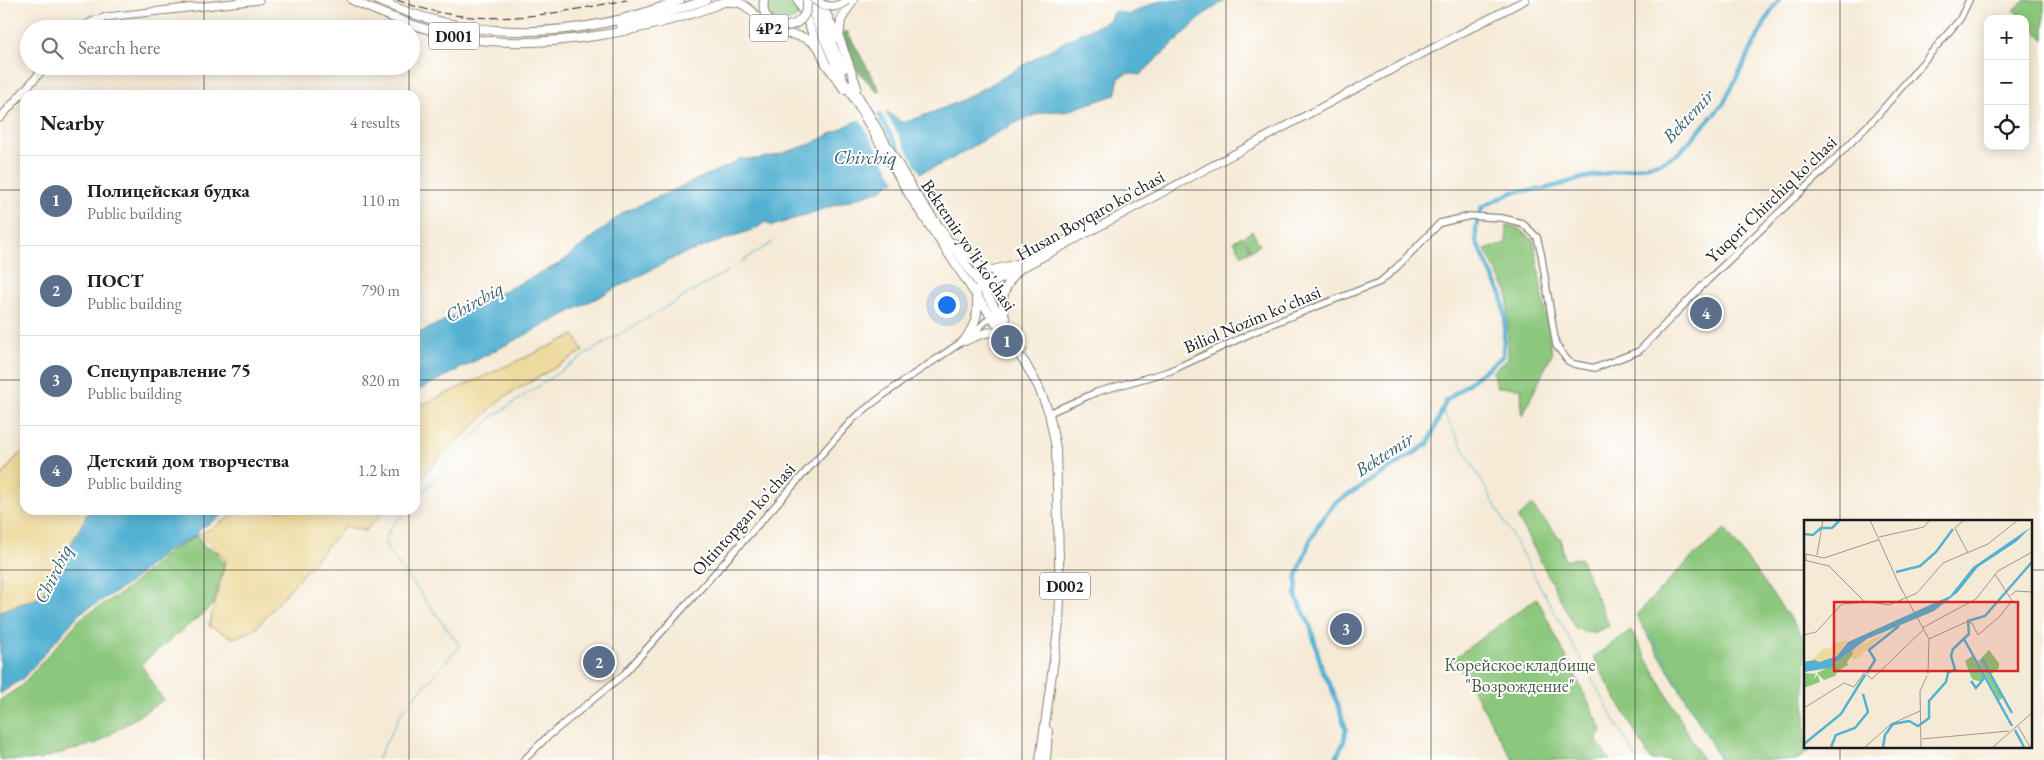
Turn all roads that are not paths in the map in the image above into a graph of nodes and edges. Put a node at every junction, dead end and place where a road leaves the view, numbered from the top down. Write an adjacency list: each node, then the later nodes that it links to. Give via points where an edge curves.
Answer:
1 (259, 0): 18 (main road)
2 (352, 0): 19 (highway, D001)
3 (378, 0): 21 (highway, D001, via 418,16 464,27 512,31)
4 (680, 0): 21 (highway, D001, via 617,20)
5 (706, 0): 21 (highway, via 646,19)
6 (729, 0): 17 (highway, D001)
7 (764, 0): 9 (highway, bridge, via 763,9 769,20 785,26 795,24 803,17)
8 (798, 0): 23 (highway)
9 (807, 0): 24 (highway, D002)
10 (814, 0): 12 (highway, bridge, via 832,7); 24 (highway, D002)
11 (821, 0): 22 (highway)
12 (847, 0)
13 (853, 0): 22 (highway, via 840,23)
14 (1516, 0): 33 (main road, Husan Boyqaro ko'chasi, via 1245,141)
15 (1525, 0): 34 (main road, Husan Boyqaro ko'chasi, via 1244,147)
16 (1969, 0): 31 (street, Yuqori Chirchiq ko'chasi, via 1960,19 1876,117 1639,351 1595,368 1574,364 1556,345 1537,238 1522,223 1470,216)
17 (719, 4): 20 (highway, D001, via 615,32 562,39 477,40); 23 (highway, 4P2, via 731,1 746,4 769,28 807,38)
18 (96, 20)
19 (400, 20)
20 (420, 26)
21 (578, 27)
22 (839, 42): 28 (highway)
23 (822, 53): 28 (highway, 4P2, via 834,76)
24 (834, 54): 28 (highway, D002)
25 (38, 75): 26 (main road)
26 (25, 90)
27 (20, 95): 29 (main road)
28 (861, 105): 30 (highway, Bektemir yo'li ko'chasi / D002)
29 (0, 118)
30 (913, 195): 32 (highway, Bektemir yo'li ko'chasi / D002); 36 (highway, Bektemir yo'li ko'chasi / D002)
31 (1448, 220): 41 (street, Biliol Nozim ko'chasi, via 1432,229 1380,282 1269,325 1170,371 1097,392)
32 (942, 231): 33 (highway, via 983,269 993,270); 35 (highway, Bektemir yo'li ko'chasi / D002)
33 (1021, 263): 35 (main road, Husan Boyqaro ko'chasi)
34 (1018, 271): 35 (main road, Husan Boyqaro ko'chasi); 38 (highway, via 1006,284 1003,293 1002,306)
35 (982, 287): 36 (main road, Husan Boyqaro ko'chasi); 37 (highway, Bektemir yo'li ko'chasi / D002)
36 (974, 292): 37 (highway, Bektemir yo'li ko'chasi / D002); 40 (highway, via 977,316)
37 (994, 313): 38 (highway, Bektemir yo'li ko'chasi / D002); 39 (highway, Bektemir yo'li ko'chasi / D002); 40 (street, Oltintopgan ko'chasi)
38 (1008, 329): 41 (highway, Bektemir yo'li ko'chasi / D002, via 1033,368)
39 (1009, 340): 40 (highway, via 992,331); 41 (highway, Bektemir yo'li ko'chasi / D002, via 1030,371)
40 (964, 342): 42 (street, Oltintopgan ko'chasi, via 854,419 624,674)
41 (1051, 412): 43 (highway, Bektemir yo'li ko'chasi / D002, via 1056,448 1060,597); 44 (highway, Bektemir yo'li ko'chasi / D002, via 1060,446 1065,598)
42 (524, 760)
43 (1040, 760)
44 (1046, 760)

